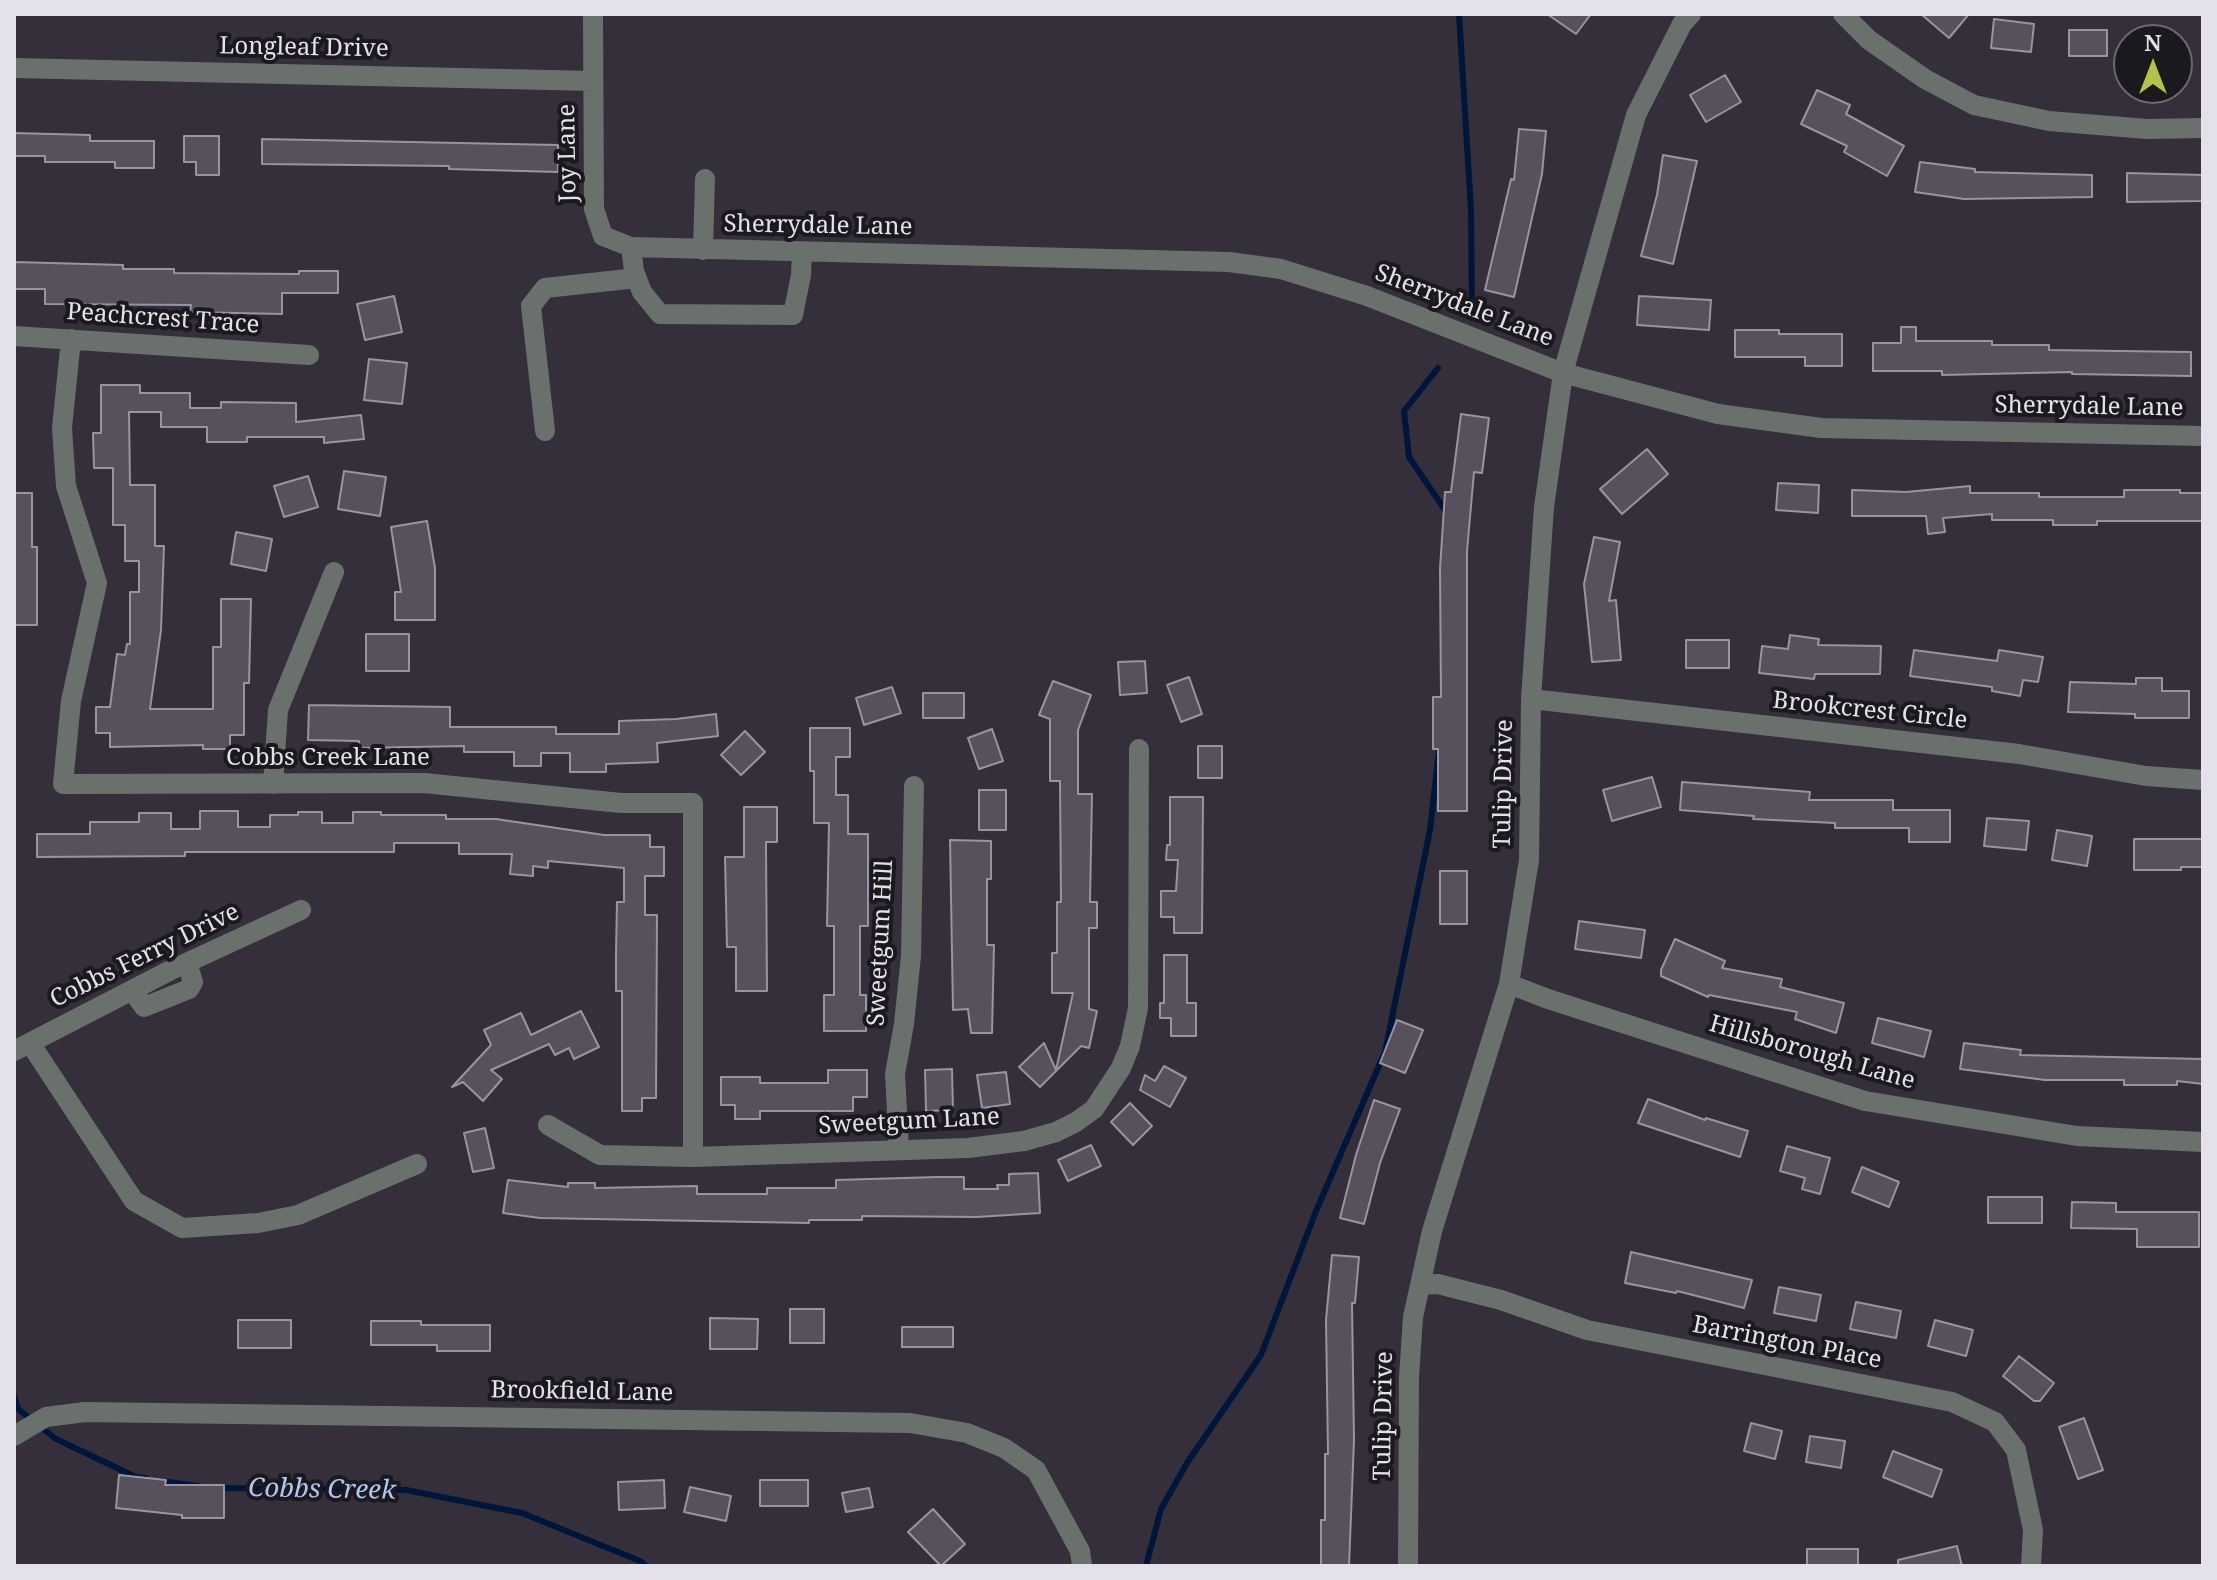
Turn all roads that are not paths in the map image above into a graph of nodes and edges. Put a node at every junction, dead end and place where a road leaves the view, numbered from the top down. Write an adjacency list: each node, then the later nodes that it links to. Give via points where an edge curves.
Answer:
1 (593, 14): 5 (street, Joy Lane)
2 (1691, 14): 15 (street, Tulip Drive, via 1636,115)
3 (1843, 14): 6 (street, via 1869,40 1925,79 1974,105 2049,121)
4 (14, 68): 5 (street, Longleaf Drive)
5 (593, 81): 8 (street, Joy Lane, via 594,209 603,236)
6 (2203, 128)
7 (705, 179): 9 (street)
8 (631, 247): 9 (street); 11 (street)
9 (703, 250): 10 (street, Sherrydale Lane)
10 (802, 252): 11 (street, via 793,315 660,314); 15 (street, Sherrydale Lane, via 1229,262 1281,269 1367,296)
11 (637, 278): 16 (street, via 545,288 531,306)
12 (14, 336): 13 (street, Peachcrest Trace)
13 (71, 339): 14 (street, Peachcrest Trace); 22 (street, Cobbs Creek Lane, via 62,428 66,486 97,583 71,701 63,784)
14 (309, 355)
15 (1563, 373): 17 (street, Sherrydale Lane, via 1718,414 1821,428); 19 (street, Tulip Drive, via 1544,507)
16 (545, 431)
17 (2203, 436)
18 (334, 572): 22 (street, via 278,710)
19 (1531, 699): 21 (street, Brookcrest Circle); 25 (street, Tulip Drive, via 1529,860)
20 (1139, 749): 29 (street, Sweetgum Lane, via 1138,1008 1121,1068 1094,1109 1056,1132 968,1148)
21 (2203, 780)
22 (273, 784): 30 (street, Cobbs Creek Lane, via 424,783 589,801 693,803)
23 (914, 786): 29 (street, Sweetgum Hill, via 911,956 895,1074)
24 (301, 910): 26 (street, Cobbs Ferry Drive)
25 (1509, 984): 28 (street, Hillsborough Lane, via 1865,1101 2077,1136); 32 (street, Tulip Drive)
26 (22, 1047): 31 (street, via 134,1201 182,1228 298,1215)
27 (548, 1125): 30 (street, Sweetgum Lane, via 600,1155)
28 (2203, 1142)
29 (899, 1150): 30 (street, Sweetgum Lane)
30 (693, 1157)
31 (417, 1164)
32 (1420, 1285): 35 (street, Tulip Drive, via 1409,1377); 36 (street, Barrington Place, via 1438,1284 1501,1300 1587,1330 1952,1402 1995,1422 2016,1450 2033,1530)
33 (14, 1436): 34 (street, Brookfield Lane, via 46,1417 85,1412 910,1423 967,1433 1004,1448 1036,1470 1080,1551)
34 (1082, 1566)
35 (1408, 1566)
36 (2031, 1566)

